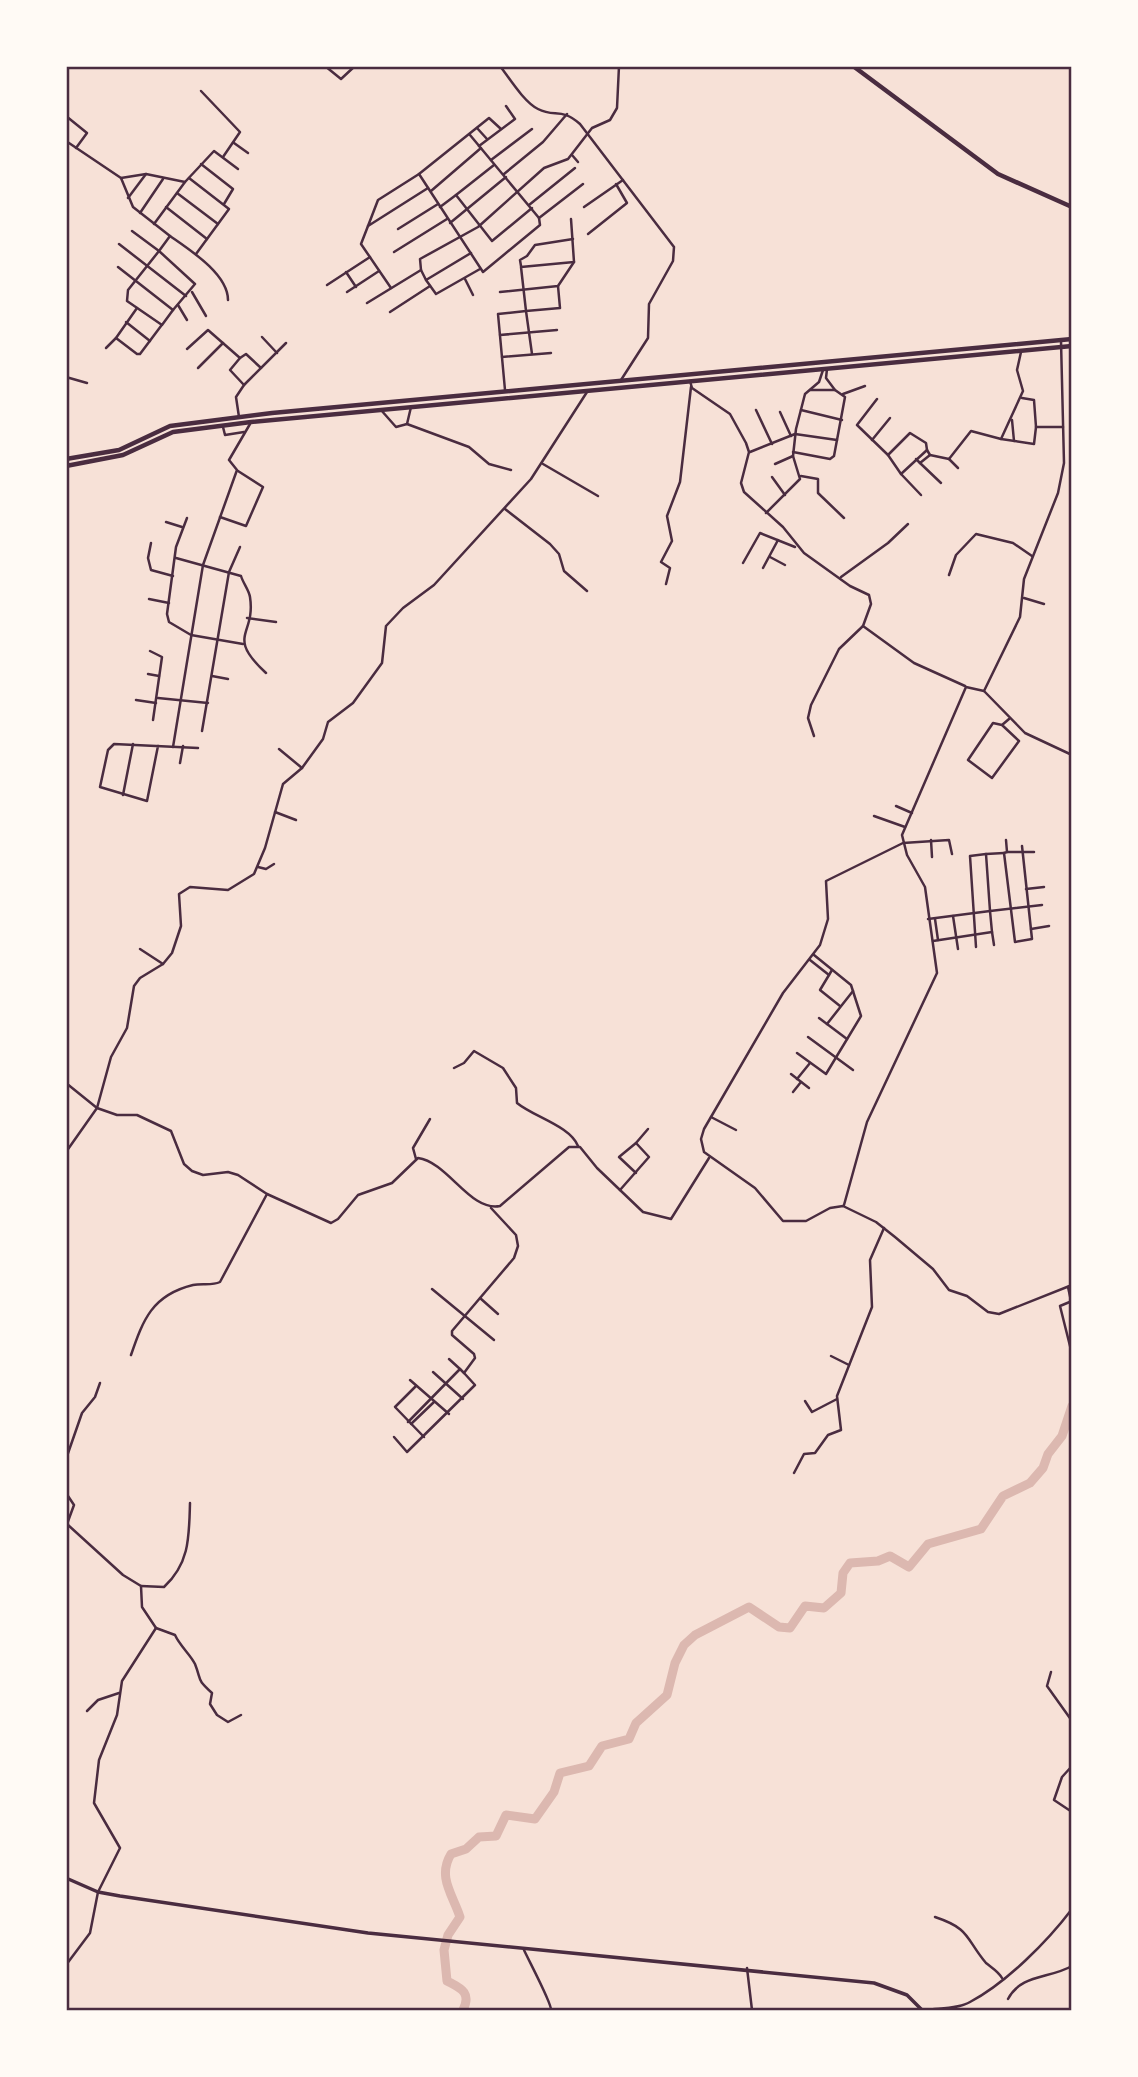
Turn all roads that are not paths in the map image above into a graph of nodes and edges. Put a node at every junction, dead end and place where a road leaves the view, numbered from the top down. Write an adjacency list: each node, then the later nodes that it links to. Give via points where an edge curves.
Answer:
1 (325, 66): 2 (street, via 341,79)
2 (355, 66)
3 (500, 66): 8 (street, via 534,106)
4 (619, 66): 13 (street, via 614,115)
5 (853, 66): 49 (main road, via 999,174)
6 (201, 91): 17 (street, via 240,132)
7 (506, 106): 12 (street, via 515,118)
8 (567, 114): 13 (street); 31 (street)
9 (66, 117): 19 (street, via 87,132)
10 (477, 128): 12 (street, via 491,118); 14 (street); 15 (street)
11 (532, 129): 23 (street)
12 (501, 130): 15 (street)
13 (588, 133): 21 (street); 35 (street)
14 (470, 135): 18 (street); 30 (street)
15 (487, 139): 18 (street)
16 (66, 141): 19 (street)
17 (234, 144): 20 (street); 22 (street)
18 (480, 147): 23 (street); 39 (street)
19 (76, 148): 32 (street)
20 (248, 153)
21 (572, 155): 24 (street); 40 (street, via 544,168)
22 (223, 157): 25 (street, via 212,152); 28 (street)
23 (491, 160): 26 (street)
24 (578, 162)
25 (201, 164): 33 (street); 44 (street, via 233,189)
26 (494, 164): 31 (street); 42 (street)
27 (575, 168): 46 (street)
28 (238, 169)
29 (146, 174): 32 (street); 34 (street); 43 (street)
30 (419, 174): 39 (street); 57 (street, via 377,201)
31 (505, 175): 40 (street); 50 (street)
32 (121, 178): 43 (street)
33 (189, 178): 36 (street); 44 (street)
34 (163, 179): 36 (street); 51 (street)
35 (623, 180): 38 (street); 131 (street, via 674,253 649,304 648,338)
36 (185, 182): 41 (street)
37 (583, 184): 52 (street)
38 (616, 184): 48 (street); 61 (street, via 627,203)
39 (429, 190): 45 (street); 57 (street)
40 (517, 192): 46 (street); 58 (street)
41 (177, 193): 47 (street); 56 (street)
42 (456, 195): 45 (street); 50 (street)
43 (128, 198): 51 (street)
44 (224, 204): 56 (street, via 229,209)
45 (439, 205): 54 (street); 59 (street)
46 (530, 206): 52 (street); 58 (street, via 494,241)
47 (166, 207): 55 (street); 64 (street)
48 (584, 207)
49 (1072, 207)
50 (467, 210): 54 (street); 58 (street)
51 (139, 213): 55 (street)
52 (539, 218): 76 (street, via 540,225 485,271)
53 (571, 219): 65 (street)
54 (449, 221): 62 (street); 68 (street)
55 (154, 224): 63 (street)
56 (218, 224): 64 (street)
57 (368, 226): 71 (street, via 361,242)
58 (478, 226): 62 (street)
59 (398, 229)
60 (132, 231): 67 (street)
61 (588, 234)
62 (461, 235): 69 (street); 77 (street, via 419,259)
63 (170, 236): 67 (street); 70 (street)
64 (207, 239): 70 (street)
65 (573, 239): 72 (street); 75 (street, via 535,245 520,260)
66 (119, 244): 73 (street)
67 (159, 251): 73 (street); 89 (street, via 195,281)
68 (394, 252)
69 (471, 253): 76 (street); 82 (street)
70 (196, 254): 94 (street, via 223,285)
71 (370, 257): 78 (street); 79 (street)
72 (574, 262): 75 (street); 85 (street)
73 (148, 265): 81 (street); 93 (street)
74 (118, 267): 81 (street)
75 (521, 267): 88 (street)
76 (480, 269): 80 (street)
77 (421, 270): 82 (street); 87 (street)
78 (380, 271): 86 (street); 87 (street)
79 (346, 272): 83 (street); 86 (street)
80 (464, 278): 84 (street, via 436,294); 92 (street)
81 (136, 280): 97 (street, via 126,297); 98 (street)
82 (426, 280): 84 (street)
83 (327, 285)
84 (430, 286): 100 (street)
85 (558, 286): 88 (street); 99 (street, via 559,308)
86 (356, 287): 90 (street)
87 (390, 288): 95 (street)
88 (523, 289): 91 (street); 99 (street)
89 (191, 290): 93 (street); 101 (street)
90 (347, 292)
91 (500, 292)
92 (473, 295)
93 (186, 296): 96 (street)
94 (228, 300)
95 (368, 303)
96 (178, 304): 98 (street); 102 (street)
97 (136, 308): 103 (street); 104 (street)
98 (173, 310): 104 (street)
99 (526, 311): 106 (street); 107 (street, via 498,314)
100 (390, 312)
101 (206, 316)
102 (187, 320)
103 (126, 323): 109 (street); 111 (street)
104 (162, 325): 111 (street)
105 (557, 330): 106 (street)
106 (529, 332): 107 (street); 122 (street)
107 (500, 335): 123 (street)
108 (262, 337): 121 (street)
109 (116, 338): 111 (street, via 138,354); 117 (street)
110 (1072, 339): 112 (main road)
111 (150, 341)
112 (1061, 341): 116 (street); 125 (main road)
113 (223, 343): 118 (street, via 206,330); 124 (street); 126 (street)
114 (286, 343): 121 (street)
115 (1072, 346): 116 (main road)
116 (1061, 347): 120 (main road); 160 (street)
117 (106, 348)
118 (187, 349)
119 (551, 352): 122 (street)
120 (1021, 352): 125 (main road); 145 (street, via 1017,370)
121 (277, 353): 127 (street)
122 (532, 354): 123 (street)
123 (502, 357): 140 (street)
124 (240, 358): 127 (street, via 248,354); 134 (street, via 230,371)
125 (900, 360): 128 (main road); 130 (main road)
126 (198, 368)
127 (261, 369): 134 (street)
128 (825, 369): 133 (main road); 138 (street, via 819,382); 139 (street)
129 (66, 377): 132 (street)
130 (646, 379): 131 (main road); 135 (main road)
131 (620, 381): 137 (main road)
132 (87, 383)
133 (690, 384): 135 (main road); 170 (street, via 730,414); 214 (street, via 680,482 667,516 672,539 661,562 670,568)
134 (244, 385): 152 (street, via 236,397)
135 (646, 386): 141 (main road)
136 (865, 386): 142 (street)
137 (530, 389): 140 (main road); 143 (main road)
138 (807, 390): 139 (street); 149 (street)
139 (835, 390): 142 (street)
140 (505, 391): 146 (main road)
141 (587, 391): 143 (main road); 177 (street)
142 (843, 394): 156 (street)
143 (530, 396): 147 (main road)
144 (877, 398): 166 (street, via 857,424)
145 (1022, 398): 155 (street); 159 (street, via 1034,400)
146 (374, 404): 148 (main road); 154 (main road)
147 (411, 407): 148 (main road); 157 (street)
148 (378, 410): 154 (main road); 157 (street, via 396,426)
149 (801, 410): 156 (street); 163 (street)
150 (757, 411): 168 (street)
151 (780, 412): 161 (street)
152 (239, 417): 154 (main road); 174 (main road, via 170,426 119,450)
153 (890, 418): 166 (street)
154 (251, 419): 158 (main road); 162 (street)
155 (1012, 419): 164 (street); 167 (street)
156 (842, 420): 165 (street)
157 (407, 424): 183 (street, via 469,447 489,464)
158 (223, 426): 162 (street, via 225,435); 180 (main road, via 173,432 123,456)
159 (1037, 427): 160 (street); 167 (street, via 1035,443)
160 (1063, 427): 204 (street, via 1065,463 1057,500)
161 (788, 429): 163 (street); 163 (street)
162 (244, 432): 182 (street, via 229,460)
163 (794, 433): 165 (street); 168 (street); 171 (street)
164 (1001, 439): 167 (street); 176 (street, via 971,431)
165 (837, 440): 171 (street, via 831,459)
166 (872, 440): 172 (street)
167 (1014, 441)
168 (772, 444): 170 (street)
169 (927, 450): 172 (street, via 926,443 911,432); 173 (street); 175 (street)
170 (749, 452): 192 (street, via 741,486)
171 (793, 454): 179 (street); 185 (street)
172 (888, 455): 184 (street)
173 (930, 455): 176 (street); 178 (street)
174 (66, 459)
175 (916, 459): 178 (street); 184 (street)
176 (949, 459): 181 (street)
177 (543, 463): 190 (street); 191 (street)
178 (920, 463): 187 (street)
179 (775, 464)
180 (66, 466)
181 (958, 468)
182 (237, 470): 193 (street); 193 (street, via 263,487 246,526)
183 (511, 470)
184 (901, 474): 189 (street)
185 (801, 476): 188 (street); 195 (street, via 818,479 818,493)
186 (772, 477): 188 (street)
187 (942, 483)
188 (785, 495): 192 (street)
189 (921, 495)
190 (598, 496)
191 (505, 509): 215 (street, via 550,544 564,571); 252 (street, via 386,626 382,663 353,703 328,722 323,739)
192 (766, 513): 202 (street)
193 (220, 517): 207 (street)
194 (187, 518): 198 (street)
195 (844, 518)
196 (166, 523): 198 (street)
197 (908, 524): 213 (street)
198 (182, 527): 205 (street)
199 (778, 540): 202 (street); 203 (street); 206 (street, via 760,533)
200 (151, 543): 212 (street, via 150,570)
201 (240, 547): 210 (street)
202 (798, 549): 213 (street)
203 (769, 556): 208 (street); 209 (street)
204 (1033, 556): 211 (street, via 1013,542 976,534 954,557); 216 (street, via 1024,579)
205 (176, 558): 207 (street); 212 (street)
206 (743, 563)
207 (203, 565): 210 (street); 223 (street)
208 (785, 565)
209 (763, 568)
210 (229, 572): 220 (street, via 240,576 249,595); 224 (street)
211 (948, 575)
212 (173, 576): 218 (street)
213 (841, 577): 222 (street, via 869,595 871,604)
214 (666, 584)
215 (587, 591)
216 (1024, 598): 219 (street); 233 (street, via 1013,633)
217 (149, 600): 218 (street)
218 (169, 603): 223 (street, via 169,622)
219 (1044, 604)
220 (247, 618): 221 (street); 225 (street)
221 (276, 622)
222 (863, 626): 232 (street, via 914,663); 243 (street, via 839,649 811,705 808,718)
223 (191, 635): 224 (street); 236 (street)
224 (218, 639): 225 (street); 230 (street)
225 (243, 644): 227 (street, via 246,654)
226 (149, 651): 229 (street, via 162,657)
227 (266, 673)
228 (148, 674): 229 (street)
229 (159, 676): 234 (street)
230 (212, 676): 231 (street); 238 (street)
231 (228, 679)
232 (966, 687): 233 (street); 256 (street)
233 (984, 691): 239 (street)
234 (158, 698): 236 (street); 237 (street)
235 (136, 700): 237 (street)
236 (182, 701): 238 (street); 247 (street)
237 (156, 703): 240 (street)
238 (208, 703): 242 (street)
239 (1009, 718): 241 (street); 250 (street, via 1028,734)
240 (153, 720)
241 (1002, 725): 241 (street, via 993,723 968,760 992,778 1018,741)
242 (202, 731)
243 (814, 737)
244 (134, 744): 245 (street); 253 (street); 253 (street, via 109,747 99,782 103,789)
245 (158, 746): 247 (street); 253 (street, via 148,800)
246 (183, 746): 247 (street); 248 (street); 251 (street)
247 (173, 747)
248 (198, 748)
249 (279, 749): 252 (street)
250 (1072, 755)
251 (180, 763)
252 (303, 768): 255 (street, via 283,784)
253 (123, 795)
254 (896, 806): 256 (street)
255 (275, 812): 258 (street); 271 (street)
256 (912, 813): 259 (street)
257 (874, 816): 259 (street)
258 (296, 820)
259 (905, 827): 262 (street)
260 (931, 840): 262 (street); 267 (street, via 950,841); 269 (street)
261 (1006, 840): 266 (street)
262 (903, 843): 281 (street, via 924,884); 292 (street, via 826,881 828,919)
263 (1022, 846): 264 (street)
264 (1022, 852): 265 (street); 266 (street); 273 (street)
265 (1034, 852)
266 (1006, 853): 268 (street); 276 (street)
267 (952, 854)
268 (986, 854): 277 (street); 278 (street, via 969,858)
269 (932, 857)
270 (274, 864): 271 (street)
271 (258, 867): 294 (street, via 231,890 190,887 179,894 181,926)
272 (1044, 887): 273 (street)
273 (1026, 889): 275 (street)
274 (1042, 905): 275 (street)
275 (1028, 908): 276 (street); 283 (street)
276 (1010, 910): 277 (street); 283 (street, via 1014,942 1031,941)
277 (990, 911): 278 (street); 284 (street)
278 (973, 914): 279 (street); 285 (street)
279 (953, 916): 280 (street); 286 (street)
280 (935, 918): 281 (street); 287 (street)
281 (928, 919): 287 (street)
282 (1049, 926): 283 (street)
283 (1031, 929)
284 (992, 932): 285 (street); 288 (street)
285 (975, 936): 286 (street); 289 (street)
286 (956, 938): 287 (street); 291 (street)
287 (936, 940): 327 (street, via 936,976 867,1122)
288 (994, 945)
289 (976, 947)
290 (139, 949): 294 (street)
291 (958, 949)
292 (814, 955): 293 (street); 295 (street)
293 (810, 960): 296 (street); 315 (street, via 783,993)
294 (163, 964): 314 (street, via 134,986 127,1028 111,1057)
295 (833, 970): 296 (street); 297 (street)
296 (829, 975): 298 (street, via 820,990)
297 (854, 990): 298 (street); 302 (street, via 861,1016)
298 (840, 1006): 300 (street)
299 (819, 1018): 300 (street)
300 (827, 1024): 302 (street)
301 (808, 1037): 304 (street)
302 (847, 1039): 304 (street)
303 (797, 1053): 305 (street)
304 (837, 1057): 305 (street, via 826,1074); 307 (street)
305 (810, 1063): 309 (street)
306 (454, 1068): 320 (street, via 474,1051 500,1064 516,1086 517,1103 572,1136)
307 (853, 1070)
308 (791, 1074): 309 (street)
309 (797, 1079): 310 (street)
310 (801, 1082): 312 (street); 313 (street)
311 (66, 1083): 314 (street)
312 (808, 1087)
313 (793, 1092)
314 (97, 1108): 321 (street); 326 (street, via 137,1115 167,1128 192,1171 238,1175)
315 (711, 1117): 318 (street); 322 (street, via 701,1139)
316 (430, 1119): 323 (street, via 413,1148)
317 (648, 1129): 319 (street)
318 (736, 1130)
319 (636, 1143): 324 (street, via 649,1156); 324 (street, via 619,1157)
320 (579, 1146): 325 (street); 328 (street, via 569,1147 503,1204)
321 (66, 1152)
322 (709, 1158): 325 (street, via 671,1219 643,1212); 327 (street, via 755,1188 785,1222 806,1221)
323 (416, 1159): 326 (street, via 391,1183 358,1195 331,1223); 328 (street, via 436,1164 460,1188)
324 (636, 1173): 325 (street)
325 (620, 1190)
326 (267, 1194): 338 (street, via 220,1282 181,1289 153,1308 142,1321)
327 (844, 1206): 329 (street)
328 (491, 1208): 332 (street, via 516,1235 518,1246 514,1258)
329 (884, 1228): 330 (street, via 933,1269 947,1289 969,1297 990,1313 1008,1311); 341 (street, via 870,1260 872,1307)
330 (1070, 1286): 333 (street)
331 (432, 1289): 335 (street)
332 (480, 1298): 334 (street); 335 (street)
333 (1071, 1301): 337 (street, via 1060,1306)
334 (498, 1314)
335 (466, 1316): 336 (street); 344 (street, via 452,1334 475,1356)
336 (494, 1340)
337 (1072, 1354)
338 (131, 1355)
339 (831, 1356): 341 (street)
340 (449, 1359): 342 (street)
341 (849, 1365): 350 (street)
342 (460, 1369): 344 (street); 347 (street)
343 (433, 1372): 347 (street)
344 (464, 1373): 349 (street, via 475,1384)
345 (410, 1380): 348 (street)
346 (100, 1383): 357 (street)
347 (445, 1384): 349 (street); 351 (street)
348 (416, 1386): 351 (street); 354 (street, via 395,1406)
349 (463, 1399): 353 (street)
350 (837, 1399): 352 (street, via 812,1412); 358 (street, via 840,1431 828,1435 815,1453 804,1454)
351 (433, 1401): 353 (street); 354 (street)
352 (805, 1401)
353 (449, 1414): 356 (street)
354 (410, 1423): 356 (street)
355 (394, 1437): 356 (street, via 407,1452)
356 (424, 1437)
357 (66, 1459)
358 (794, 1473)
359 (66, 1493): 361 (street, via 74,1505)
360 (190, 1503): 362 (street, via 189,1549 180,1568 166,1586)
361 (69, 1527): 362 (street)
362 (141, 1586): 363 (street, via 142,1607)
363 (156, 1628): 365 (street); 367 (street, via 175,1635 194,1663 199,1682 212,1693 210,1704 217,1715 230,1722)
364 (1051, 1672): 368 (street, via 1047,1686)
365 (119, 1693): 366 (street, via 98,1700); 372 (street, via 117,1716 100,1755 94,1798 120,1848)
366 (87, 1710)
367 (241, 1715)
368 (1072, 1721)
369 (1072, 1766): 370 (street, via 1062,1777 1054,1801)
370 (1072, 1812)
371 (66, 1878): 372 (street)
372 (98, 1892): 375 (street, via 313,1925); 376 (street, via 90,1933)
373 (1072, 1909): 379 (street, via 1042,1947)
374 (935, 1917): 379 (street, via 957,1925)
375 (524, 1950): 378 (street); 381 (street, via 552,2003)
376 (66, 1965)
377 (1072, 1966): 380 (street, via 1030,1979)
378 (747, 1969): 382 (street); 383 (street, via 882,1985 907,1995)
379 (1002, 1978): 383 (street, via 969,2003)
380 (1008, 1999)
381 (551, 2011)
382 (752, 2011)
383 (924, 2011)

